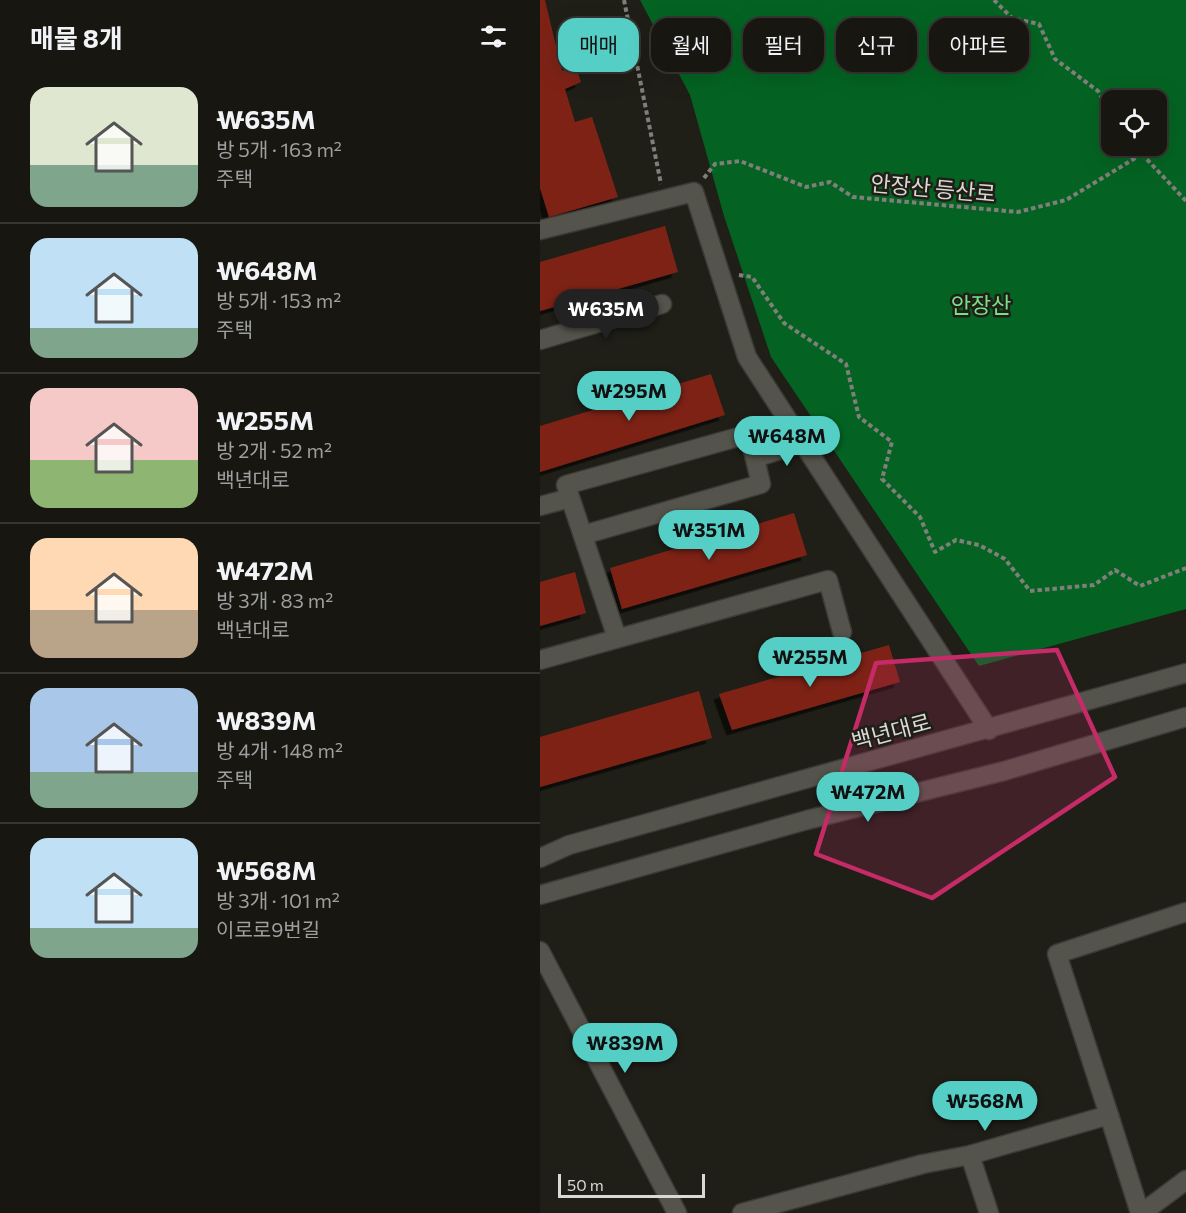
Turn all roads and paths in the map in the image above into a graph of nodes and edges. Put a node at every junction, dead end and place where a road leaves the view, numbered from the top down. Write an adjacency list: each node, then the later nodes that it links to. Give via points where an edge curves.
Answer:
1 (624, 0): 9 (path)
2 (994, 0): 3 (path)
3 (1012, 18)
4 (1029, 22): 5 (path, via 1039,24 1055,59)
5 (1101, 96)
6 (1139, 156): 8 (path, 안장산 등산로, via 1066,200 1018,212 853,197 830,182 806,187 740,161 715,164)
7 (1144, 156): 10 (path)
8 (694, 192): 9 (street); 12 (street)
9 (664, 200): 11 (street)
10 (1186, 201)
11 (540, 230)
12 (722, 279): 15 (street, via 747,357); 20 (path, via 740,274 752,277 784,323 846,364 859,417 892,442 882,479 920,518 935,552 956,540 979,545 1005,559 1030,591 1094,585 1115,570 1140,586)
13 (662, 304): 14 (street)
14 (540, 340)
15 (799, 437): 16 (street, via 783,449); 26 (street)
16 (755, 458): 17 (street, via 749,434 566,485); 19 (street, via 761,484)
17 (570, 498): 18 (street); 19 (street)
18 (540, 506)
19 (583, 535): 22 (street)
20 (1186, 568)
21 (842, 632): 22 (street, via 828,580)
22 (617, 638): 23 (street)
23 (540, 660)
24 (1186, 673): 26 (street, 백년대로)
25 (1186, 717): 28 (street, via 1004,771 807,820)
26 (989, 730): 27 (street, 백년대로, via 569,844)
27 (540, 858)
28 (540, 895)
29 (1186, 912): 31 (street, via 1058,954)
30 (540, 951): 34 (street)
31 (1109, 1114): 32 (street); 37 (street)
32 (970, 1155): 35 (street); 36 (street)
33 (1186, 1180): 37 (street)
34 (677, 1213)
35 (742, 1213)
36 (988, 1213)
37 (1141, 1213)

